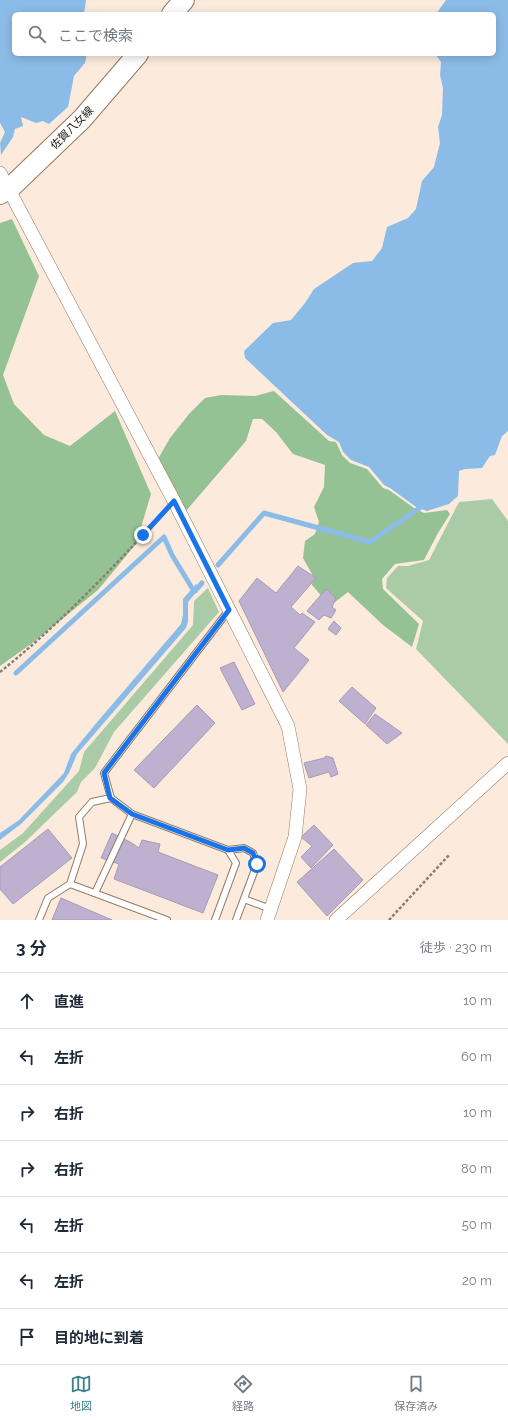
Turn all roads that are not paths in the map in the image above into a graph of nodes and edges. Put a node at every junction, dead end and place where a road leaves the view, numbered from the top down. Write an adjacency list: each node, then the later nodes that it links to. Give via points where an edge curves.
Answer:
1 (184, 0): 2 (main road)
2 (174, 12)
3 (136, 56): 4 (main road, 佐賀八女線, via 82,119)
4 (3, 186): 5 (street, via 174,501)
5 (229, 610): 7 (lane, via 104,773); 13 (street, via 288,726 300,789 295,838)
6 (508, 763): 18 (street)
7 (110, 798): 8 (lane); 10 (lane, via 92,802 79,817 83,844)
8 (132, 814): 9 (lane); 11 (lane)
9 (228, 850): 12 (lane, via 244,848 253,853 257,864); 16 (lane, via 236,863)
10 (70, 884): 11 (lane); 14 (lane, via 48,898)
11 (95, 893): 15 (lane)
12 (244, 899): 13 (lane); 17 (lane)
13 (269, 914)
14 (39, 920)
15 (168, 920)
16 (215, 920)
17 (236, 920)
18 (336, 920)

